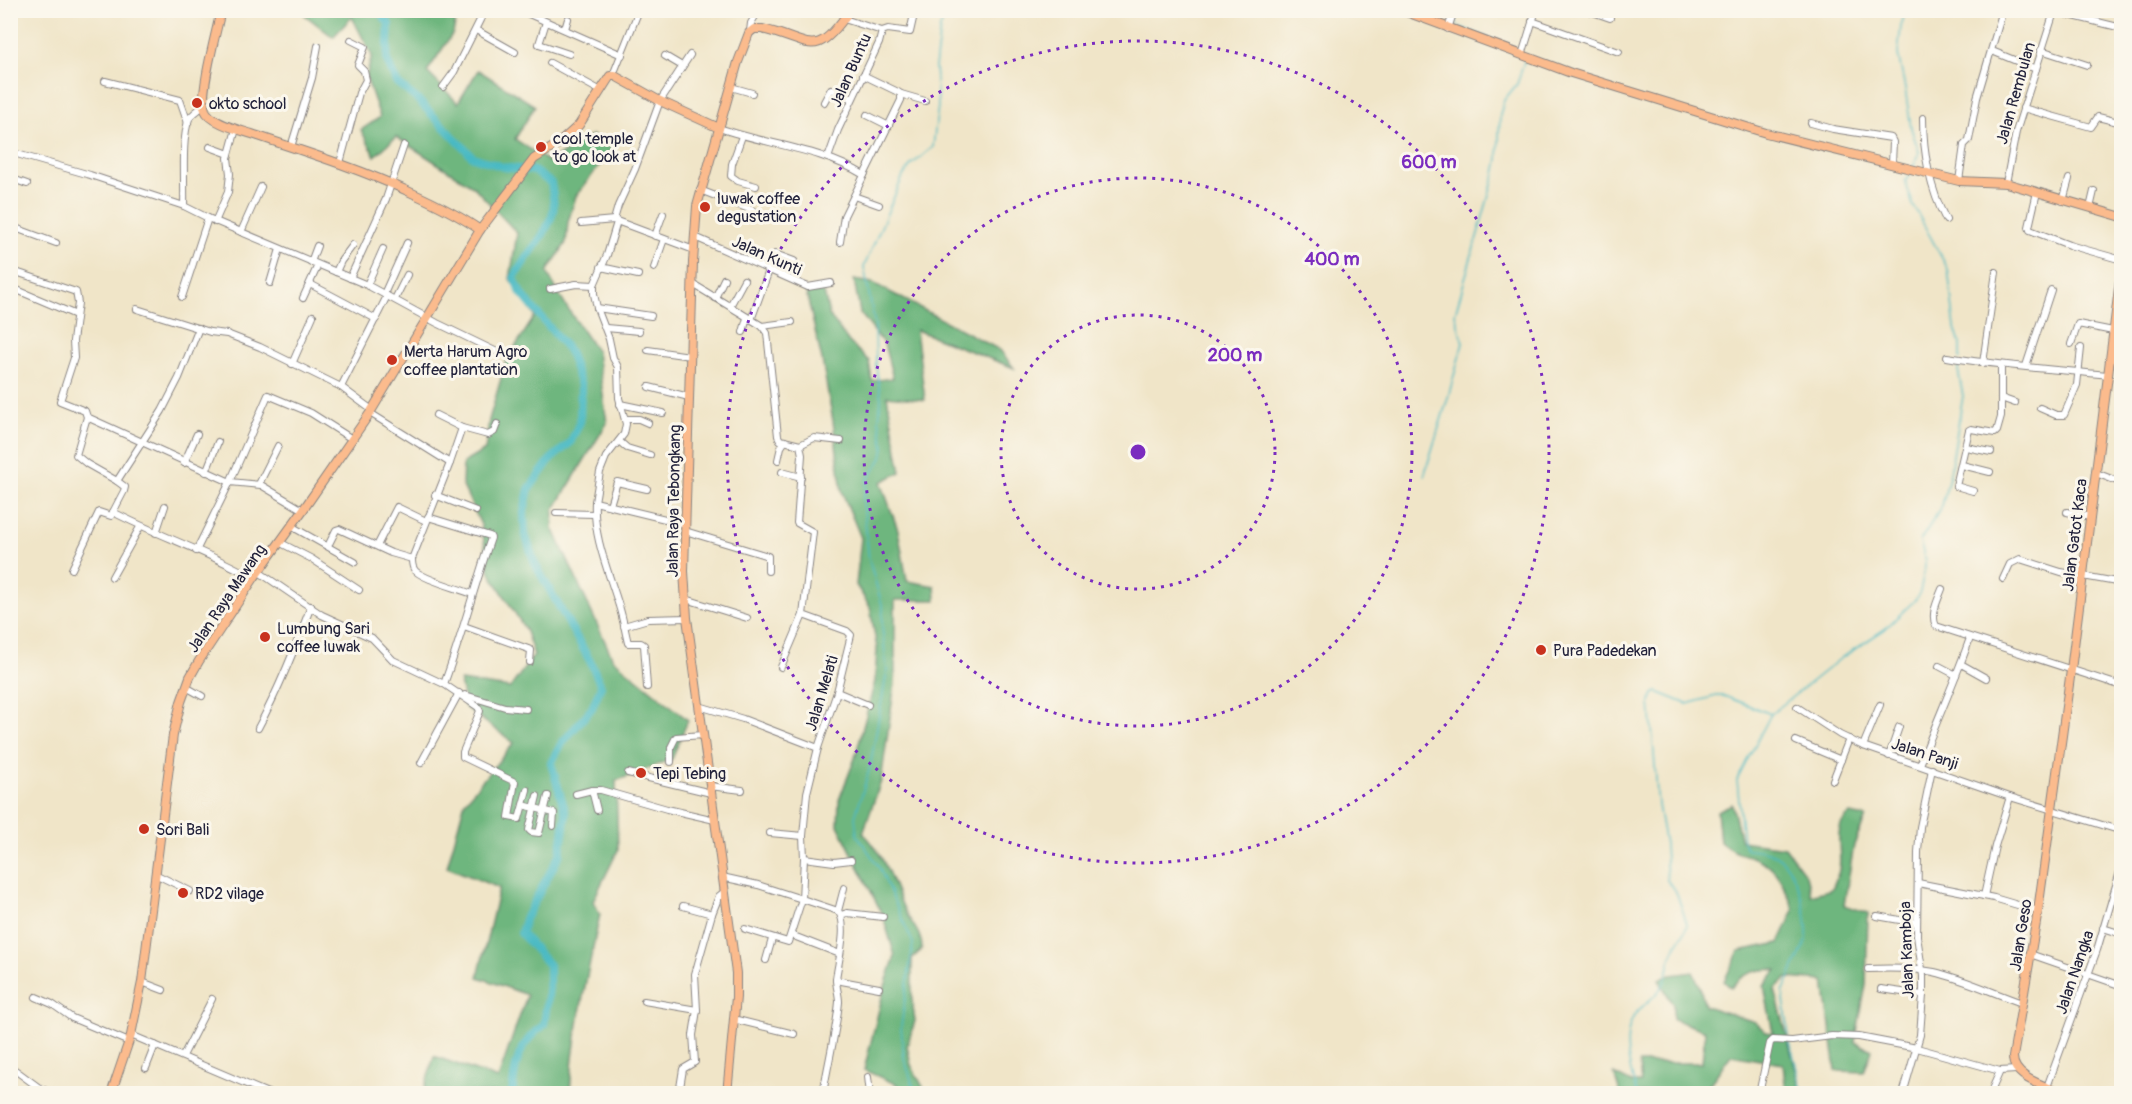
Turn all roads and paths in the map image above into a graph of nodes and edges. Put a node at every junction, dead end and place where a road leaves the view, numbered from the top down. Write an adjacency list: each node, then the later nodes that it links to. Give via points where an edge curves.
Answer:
1 (221, 10): 56 (main road, via 204,90)
2 (485, 10): 25 (street)
3 (520, 10): 21 (street)
4 (759, 10): 26 (street)
5 (850, 10): 18 (main road)
6 (915, 10): 27 (street, via 910,32)
7 (1401, 10): 19 (main road)
8 (1427, 10): 19 (street)
9 (1536, 10): 20 (street)
10 (1587, 10): 16 (street)
11 (2003, 10): 31 (street)
12 (638, 11): 35 (street)
13 (2052, 11): 23 (street); 30 (street, Jalan Rembulan)
14 (1440, 13): 15 (street)
15 (1453, 14): 22 (street)
16 (1610, 18)
17 (568, 19): 24 (street)
18 (844, 19): 26 (main road, via 828,38 817,44 762,29); 27 (street, Jalan Buntu)
19 (1424, 19): 22 (main road)
20 (1533, 21): 33 (street); 37 (street)
21 (546, 22): 24 (street); 34 (street, via 539,44)
22 (1448, 28): 37 (main road)
23 (2121, 28)
24 (565, 29): 35 (street)
25 (476, 30): 32 (street); 46 (street)
26 (750, 31): 47 (main road, Jalan Raya Tebongkang)
27 (882, 31): 44 (street, Jalan Buntu)
28 (351, 40): 74 (street, via 364,47 358,65 366,80)
29 (318, 46): 70 (street)
30 (2042, 50): 40 (street); 42 (street, Jalan Rembulan)
31 (1992, 51): 42 (street); 81 (street, via 1969,140 1964,145)
32 (515, 52)
33 (1619, 52)
34 (569, 54)
35 (622, 55): 43 (street)
36 (690, 55): 41 (street)
37 (1522, 55): 75 (main road, via 1740,125)
38 (665, 56): 41 (street)
39 (550, 63): 48 (street)
40 (2087, 65)
41 (682, 66): 52 (street)
42 (2036, 69): 55 (street, Jalan Rembulan)
43 (613, 75): 48 (main road, Jalan Raya Mawang); 52 (main road)
44 (863, 75): 50 (street); 51 (street, Jalan Buntu)
45 (105, 81): 60 (street, via 180,100)
46 (443, 87)
47 (731, 87): 49 (street); 64 (main road, Jalan Raya Tebongkang)
48 (601, 91): 104 (main road, Jalan Raya Mawang, via 575,130 530,164)
49 (752, 93)
50 (901, 94): 53 (street); 63 (street)
51 (852, 99): 54 (street, via 831,89); 73 (street, Jalan Buntu)
52 (660, 101): 64 (main road); 100 (street, via 618,206)
53 (925, 101)
54 (824, 102)
55 (2023, 108): 62 (street, via 2091,127 2098,117); 82 (street, Jalan Rembulan)
56 (205, 109): 60 (street, via 190,117); 65 (main road, via 213,119)
57 (867, 115): 63 (street)
58 (15, 118): 67 (street)
59 (1923, 118): 77 (street)
60 (188, 123): 92 (street)
61 (1811, 123): 75 (street, via 1891,138)
62 (2121, 123)
63 (889, 126): 78 (street)
64 (719, 128): 66 (street); 87 (main road, Jalan Raya Tebongkang)
65 (236, 129): 70 (main road); 72 (street)
66 (742, 136): 73 (street); 85 (street, via 731,176)
67 (10, 139)
68 (404, 146): 84 (street)
69 (210, 147): 72 (street)
70 (291, 147): 74 (main road)
71 (12, 153): 76 (street); 92 (street)
72 (229, 154): 101 (street, via 228,192)
73 (828, 158): 78 (street)
74 (340, 163): 84 (main road)
75 (1892, 163): 77 (main road)
76 (10, 165)
77 (1930, 174): 81 (main road); 99 (street)
78 (864, 175): 90 (street)
79 (10, 178): 83 (street)
80 (2069, 179): 91 (street)
81 (1959, 181): 82 (main road)
82 (2006, 183): 89 (main road)
83 (27, 184)
84 (391, 184): 104 (main road, via 441,206); 129 (street)
85 (756, 186)
86 (261, 187): 105 (street)
87 (700, 190): 98 (street); 107 (main road, Jalan Raya Tebongkang)
88 (2094, 191): 94 (street)
89 (2037, 192): 91 (main road); 119 (street, via 2029,230)
90 (854, 196): 93 (street); 109 (street, via 844,216)
91 (2063, 201): 94 (main road)
92 (184, 206): 97 (street)
93 (879, 206)
94 (2090, 208): 96 (main road)
95 (663, 214): 106 (street)
96 (2121, 217)
97 (208, 218): 101 (street); 142 (street)
98 (775, 219)
99 (1946, 220)
100 (616, 221): 102 (street); 106 (street); 121 (street)
101 (215, 222): 105 (street)
102 (582, 223)
103 (10, 226): 110 (street)
104 (480, 231): 153 (main road, Jalan Raya Mawang)
105 (241, 232): 114 (street)
106 (655, 236): 108 (street)
107 (695, 237): 116 (main road, Jalan Raya Tebongkang); 124 (street, Jalan Kunti)
108 (664, 239): 116 (street); 122 (street)
109 (840, 242)
110 (56, 243)
111 (407, 243): 141 (street)
112 (353, 245): 125 (street)
113 (317, 246): 118 (street)
114 (280, 249): 118 (street); 132 (street)
115 (383, 249): 135 (street)
116 (694, 250): 137 (main road, Jalan Raya Tebongkang)
117 (794, 261): 124 (street, via 774,254)
118 (311, 262): 120 (street)
119 (2121, 262): 159 (main road, Jalan Gatot Kaca)
120 (318, 265): 125 (street); 134 (street)
121 (601, 267): 128 (street); 136 (street)
122 (654, 268)
123 (10, 270): 149 (street, via 75,291)
124 (768, 270): 133 (street, Jalan Kunti, via 808,287); 154 (street)
125 (336, 272): 129 (street)
126 (1996, 272): 169 (street)
127 (407, 275): 145 (street)
128 (638, 275)
129 (350, 278): 135 (street)
130 (724, 279): 144 (street)
131 (744, 280): 146 (street)
132 (270, 283)
133 (831, 283)
134 (310, 284): 143 (street); 152 (street)
135 (367, 285): 141 (street)
136 (594, 285): 139 (street); 147 (street)
137 (693, 285): 144 (street); 167 (main road, Jalan Raya Tebongkang)
138 (10, 287): 149 (street)
139 (550, 289)
140 (2051, 290): 172 (street)
141 (386, 295): 145 (street); 152 (street)
142 (182, 297)
143 (303, 298)
144 (715, 298): 146 (street)
145 (395, 299): 153 (street)
146 (730, 306): 154 (street)
147 (597, 308): 151 (street); 157 (street)
148 (137, 309): 156 (street)
149 (76, 315): 185 (street, via 73,365 60,401 85,411)
150 (314, 316): 170 (street)
151 (651, 316)
152 (376, 318): 175 (street)
153 (428, 318): 166 (street); 182 (main road, Jalan Raya Mawang)
154 (749, 319): 158 (street); 161 (street)
155 (792, 322): 158 (street)
156 (199, 328): 170 (street, via 230,336); 196 (street, via 179,378)
157 (606, 328): 160 (street); 180 (street, via 618,367)
158 (764, 328): 193 (street, via 778,436)
159 (2113, 331): 162 (street); 163 (street, via 2078,324); 174 (main road, Jalan Gatot Kaca)
160 (639, 332)
161 (743, 332)
162 (2121, 335)
163 (2071, 344)
164 (2081, 348): 173 (street)
165 (648, 350): 167 (street)
166 (495, 351)
167 (690, 356): 177 (main road, Jalan Raya Tebongkang)
168 (1947, 357): 169 (street)
169 (1983, 363): 171 (street)
170 (292, 364): 175 (street)
171 (2001, 365): 172 (street); 178 (street)
172 (2026, 366): 173 (street)
173 (2079, 372): 174 (street); 181 (street, via 2064,415)
174 (2107, 375): 209 (main road, Jalan Gatot Kaca)
175 (341, 387): 182 (street)
176 (649, 387): 177 (street)
177 (689, 397): 231 (main road, Jalan Raya Tebongkang)
178 (2001, 398): 179 (street); 199 (street, via 1997,431 1970,429)
179 (2015, 403)
180 (620, 404): 183 (street); 186 (street)
181 (2040, 408)
182 (371, 412): 191 (main road, Jalan Raya Mawang); 204 (street)
183 (663, 413)
184 (436, 415): 189 (street)
185 (87, 417): 196 (street); 211 (street, via 76,455)
186 (625, 419): 187 (street); 192 (street, via 626,430)
187 (648, 423)
188 (497, 424): 189 (street, via 488,435)
189 (462, 428): 204 (street)
190 (197, 434): 203 (street)
191 (352, 439): 212 (street, via 310,413 268,394); 221 (main road, Jalan Raya Mawang)
192 (619, 441): 201 (street, via 627,448); 218 (street, via 600,472)
193 (784, 441): 197 (street); 202 (street)
194 (841, 441): 197 (street, via 814,438)
195 (218, 442): 206 (street)
196 (142, 443): 203 (street); 211 (street)
197 (800, 445): 210 (street)
198 (278, 446): 214 (street)
199 (1966, 447): 200 (street); 205 (street)
200 (1991, 452)
201 (650, 455)
202 (778, 460)
203 (184, 463): 206 (street)
204 (450, 463): 217 (street)
205 (1962, 465): 208 (street); 216 (street, via 1957,486)
206 (206, 472): 212 (street)
207 (782, 472): 210 (street)
208 (1990, 472)
209 (2096, 473): 213 (street); 227 (main road, Jalan Gatot Kaca)
210 (801, 477): 251 (street, via 797,522 813,532)
211 (117, 481): 223 (street, via 126,489)
212 (230, 482): 214 (street); 236 (street)
213 (2121, 483)
214 (259, 484): 221 (street)
215 (647, 489): 219 (street, via 616,482)
216 (1973, 491)
217 (435, 495): 222 (street); 228 (street)
218 (595, 502): 219 (street); 226 (street)
219 (610, 505): 231 (street)
220 (165, 506): 232 (street)
221 (303, 510): 229 (main road, Jalan Raya Mawang)
222 (476, 511)
223 (113, 512): 230 (street); 239 (street, via 109,516 99,512)
224 (2067, 512): 227 (street)
225 (556, 513): 226 (street)
226 (594, 514): 255 (street, via 603,560)
227 (2090, 517): 242 (main road, Jalan Gatot Kaca)
228 (427, 519): 235 (street, via 397,507); 237 (street); 248 (street, via 490,536)
229 (291, 526): 233 (main road, Jalan Raya Mawang); 234 (street)
230 (140, 527): 232 (street); 243 (street)
231 (686, 527): 240 (street, via 768,556); 249 (main road, Jalan Raya Tebongkang)
232 (156, 532): 236 (street)
233 (279, 542): 241 (main road, Jalan Raya Mawang); 247 (street)
234 (328, 546): 235 (street, via 338,529); 238 (street)
235 (377, 546): 237 (street)
236 (196, 551): 241 (street)
237 (412, 559): 248 (street, via 418,573)
238 (355, 562)
239 (72, 569)
240 (768, 571)
241 (256, 575): 250 (street); 266 (main road, Jalan Raya Mawang)
242 (2082, 576): 244 (street, via 2020,559 2010,564); 245 (street); 261 (main road, Jalan Gatot Kaca)
243 (112, 577)
244 (2003, 579)
245 (2121, 583)
246 (1942, 589): 256 (street, via 1934,613 1935,625)
247 (359, 590)
248 (472, 594): 254 (street)
249 (686, 599): 252 (main road, Jalan Raya Tebongkang); 253 (street)
250 (310, 606): 264 (street, via 372,638 393,660); 277 (street, via 292,657)
251 (803, 615): 260 (street); 268 (street, Jalan Melati, via 851,634)
252 (687, 618): 255 (street, via 648,619); 273 (main road, Jalan Raya Tebongkang)
253 (747, 618)
254 (464, 626): 257 (street, via 531,650); 264 (street)
255 (624, 626): 267 (street, via 629,644 644,645)
256 (1970, 638): 258 (street); 261 (street)
257 (530, 662)
258 (1961, 664): 262 (street); 263 (street)
259 (1939, 666): 262 (street)
260 (781, 668)
261 (2071, 670): 265 (street); 302 (main road, Jalan Gatot Kaca)
262 (1956, 675): 287 (street)
263 (1986, 678)
264 (444, 684): 269 (street)
265 (2121, 686)
266 (186, 687): 270 (street); 312 (main road, Jalan Raya Mawang, via 173,735)
267 (647, 687)
268 (837, 692): 271 (street); 282 (street, Jalan Melati)
269 (460, 694): 275 (street); 286 (street); 299 (street, via 480,711 463,757 515,782 508,817 519,819)
270 (202, 696)
271 (868, 705)
272 (1880, 705): 281 (street)
273 (699, 706): 278 (main road, Jalan Raya Tebongkang); 282 (street)
274 (1797, 707): 279 (street, Jalan Panji)
275 (526, 709)
276 (1899, 727): 283 (street)
277 (258, 728)
278 (703, 735): 285 (street, via 676,737); 291 (main road, Jalan Raya Tebongkang)
279 (1849, 740): 281 (street, Jalan Panji); 284 (street)
280 (1796, 741): 284 (street)
281 (1863, 746): 283 (street, Jalan Panji)
282 (818, 748): 308 (street, Jalan Melati, via 807,793)
283 (1889, 756): 287 (street, Jalan Panji)
284 (1841, 760): 290 (street)
285 (671, 762)
286 (421, 763)
287 (1920, 765): 288 (street, Jalan Panji)
288 (1932, 769): 298 (street, Jalan Panji); 314 (street, Jalan Kamboja, via 1920,827)
289 (628, 773): 291 (street)
290 (1833, 780)
291 (710, 789): 294 (street); 304 (main road, Jalan Raya Tebongkang)
292 (527, 790): 299 (street)
293 (592, 790): 295 (street); 301 (street); 304 (street, via 606,790)
294 (742, 790)
295 (576, 794)
296 (537, 796): 300 (street)
297 (548, 796): 303 (street)
298 (2010, 797): 302 (street, Jalan Panji); 318 (street)
299 (523, 805): 300 (street)
300 (533, 808): 303 (street); 303 (street, via 531,832 539,833)
301 (597, 810)
302 (2051, 810): 306 (street, Jalan Panji); 321 (main road, Jalan Geso)
303 (544, 811): 305 (street, via 554,813)
304 (715, 820): 313 (main road, Jalan Raya Tebongkang)
305 (553, 826)
306 (2121, 831)
307 (770, 834): 308 (street)
308 (803, 836): 309 (street, Jalan Melati)
309 (804, 858): 310 (street); 319 (street, Jalan Melati)
310 (850, 860)
311 (2121, 865): 327 (street, Jalan Nangka)
312 (155, 874): 316 (street); 339 (main road, Jalan Raya Mawang)
313 (722, 877): 317 (main road, Jalan Raya Tebongkang); 319 (street)
314 (1918, 883): 318 (street); 326 (street, Jalan Kamboja)
315 (844, 888): 322 (street)
316 (190, 891)
317 (724, 892): 323 (street); 350 (main road, Jalan Raya Tebongkang, via 736,980)
318 (1984, 896): 321 (street)
319 (802, 899): 322 (street); 330 (street, Jalan Melati)
320 (683, 906): 323 (street)
321 (2038, 911): 333 (main road, Jalan Geso)
322 (839, 913): 325 (street); 332 (street, via 843,934)
323 (712, 914): 349 (street, via 695,974)
324 (1876, 916): 326 (street)
325 (883, 917)
326 (1917, 923): 336 (street, Jalan Kamboja)
327 (2103, 928): 329 (street); 337 (street, Jalan Nangka)
328 (745, 929): 331 (street)
329 (2121, 934)
330 (791, 935): 331 (street, via 787,942); 332 (street)
331 (772, 939): 334 (street)
332 (840, 954): 338 (street)
333 (2030, 954): 337 (street); 348 (main road, Jalan Geso)
334 (766, 960)
335 (1868, 969): 336 (street)
336 (1922, 971): 344 (street, Jalan Kamboja); 348 (street, via 1953,977)
337 (2088, 976): 340 (street); 362 (street, Jalan Nangka)
338 (836, 980): 341 (street); 370 (street, via 837,1023)
339 (142, 982): 343 (street); 352 (main road, Jalan Raya Mawang)
340 (2121, 986)
341 (879, 988)
342 (1881, 989): 344 (street)
343 (163, 990)
344 (1923, 995): 354 (street, Jalan Kamboja)
345 (36, 997): 352 (street, via 72,1018)
346 (212, 999): 355 (street)
347 (644, 1001): 349 (street)
348 (2022, 1003): 356 (main road, Jalan Geso)
349 (697, 1010): 368 (street, via 693,1035 695,1062 684,1068)
350 (733, 1019): 351 (street); 369 (main road, Jalan Raya Tebongkang)
351 (794, 1034)
352 (130, 1038): 353 (street); 367 (main road, Jalan Raya Mawang)
353 (155, 1045): 355 (street); 357 (street)
354 (1917, 1048): 359 (street); 372 (street, via 1859,1037 1773,1040); 373 (street, Jalan Kamboja)
355 (183, 1056): 363 (street)
356 (2014, 1067): 359 (street); 362 (main road)
357 (146, 1068)
358 (15, 1070): 361 (street)
359 (2000, 1071): 374 (street)
360 (868, 1077): 371 (street)
361 (38, 1087): 365 (street); 366 (street)
362 (2045, 1088): 375 (main road)
363 (255, 1091): 364 (street)
364 (269, 1093)
365 (34, 1094)
366 (53, 1094)
367 (111, 1094)
368 (679, 1094)
369 (726, 1094)
370 (823, 1094)
371 (870, 1094)
372 (1759, 1094)
373 (1903, 1094)
374 (1990, 1094)
375 (2064, 1094)

